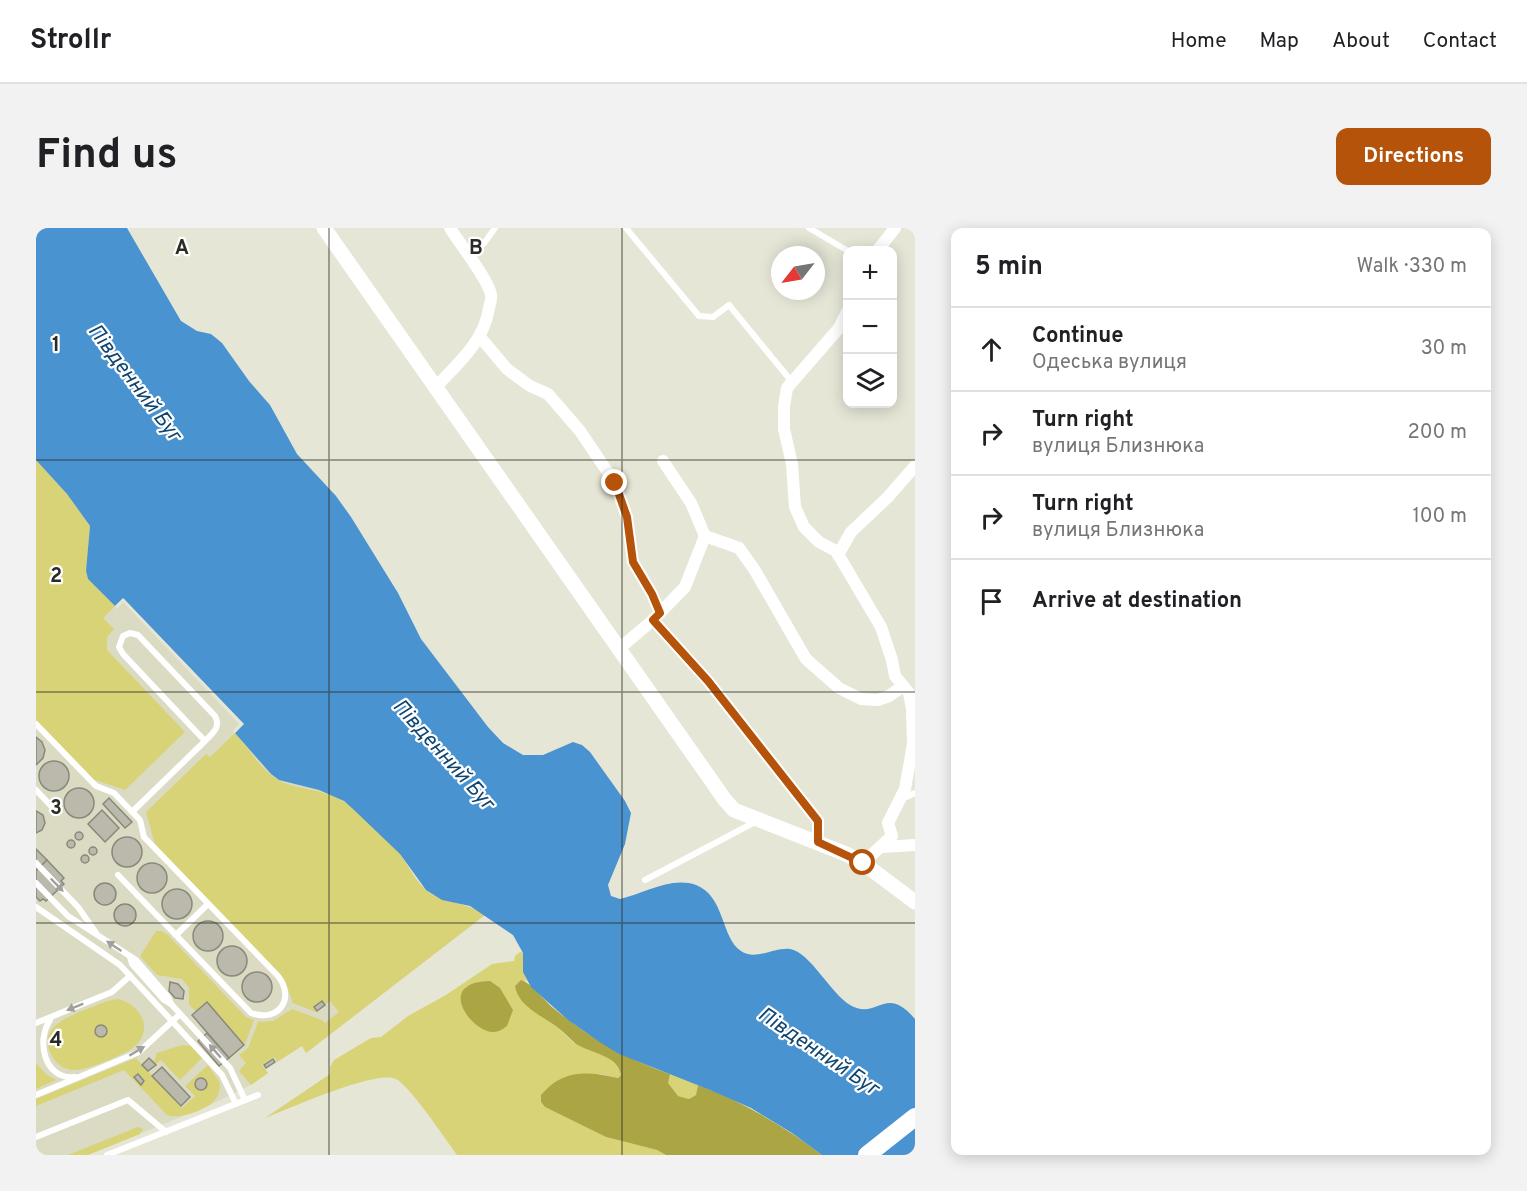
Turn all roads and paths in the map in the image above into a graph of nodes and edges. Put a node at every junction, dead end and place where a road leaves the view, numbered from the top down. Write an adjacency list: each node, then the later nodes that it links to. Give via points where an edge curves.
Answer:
1 (324, 228): 13 (street)
2 (450, 228): 9 (street)
3 (495, 228): 9 (lane)
4 (626, 228): 12 (lane, via 699,316 713,317 729,305)
5 (809, 228): 8 (lane)
6 (895, 228): 7 (street)
7 (881, 246)
8 (843, 248)
9 (469, 257): 11 (street, via 491,295)
10 (843, 319): 12 (street)
11 (480, 337): 13 (street); 18 (street, via 507,369 548,394 580,431 615,483 627,517 633,562 652,594)
12 (793, 382): 17 (street, via 785,398 784,429 792,464 795,507 804,528)
13 (436, 387): 19 (street)
14 (663, 461): 16 (street, via 691,503)
15 (915, 466): 17 (street, via 851,532)
16 (705, 536): 18 (street, via 685,587); 20 (street, via 740,548 806,659 839,688 861,699 878,700)
17 (838, 555): 20 (street, via 881,627 895,676)
18 (657, 616): 19 (street); 30 (street, via 818,821)
19 (620, 648): 29 (street, via 725,800 734,810)
20 (909, 688): 23 (street)
21 (36, 724): 28 (lane, via 96,786 114,793)
22 (205, 741): 22 (lane, via 123,654 119,643 123,636 138,635 216,716 218,727); 28 (lane)
23 (914, 744): 26 (street)
24 (36, 790): 27 (lane)
25 (915, 793): 26 (lane)
26 (900, 800): 32 (street, via 888,823 892,836)
27 (53, 808)
28 (132, 812): 39 (lane, via 140,820 144,837)
29 (760, 820): 30 (street); 36 (lane)
30 (818, 842): 34 (street)
31 (915, 845): 32 (street)
32 (882, 847): 34 (street)
33 (36, 863): 41 (lane, one-way to 41, via 78,907)
34 (863, 863): 38 (street)
35 (118, 875): 42 (lane)
36 (645, 880)
37 (36, 883): 41 (lane, via 68,916)
38 (915, 902)
39 (208, 904): 42 (lane); 42 (lane, via 283,982 286,996 280,1010 266,1016 251,1013)
40 (36, 907): 43 (lane)
41 (97, 935): 44 (lane, one-way to 41, via 133,961)
42 (176, 935)
43 (130, 976): 45 (lane, one-way to 45, via 112,992); 46 (lane)
44 (180, 1014): 46 (lane); 51 (lane, one-way to 44, via 230,1068)
45 (55, 1015): 47 (lane); 48 (lane, via 42,1031 42,1057 57,1074 68,1078)
46 (172, 1021): 48 (lane, one-way to 46, via 139,1052); 52 (lane, via 222,1075)
47 (36, 1023)
48 (85, 1075): 49 (lane)
49 (36, 1095)
50 (258, 1095): 51 (lane)
51 (245, 1100): 52 (lane)
52 (236, 1104): 54 (lane)
53 (915, 1117): 57 (main road)
54 (166, 1132): 55 (lane, via 128,1100); 56 (lane)
55 (36, 1137)
56 (107, 1155)
57 (867, 1155)

